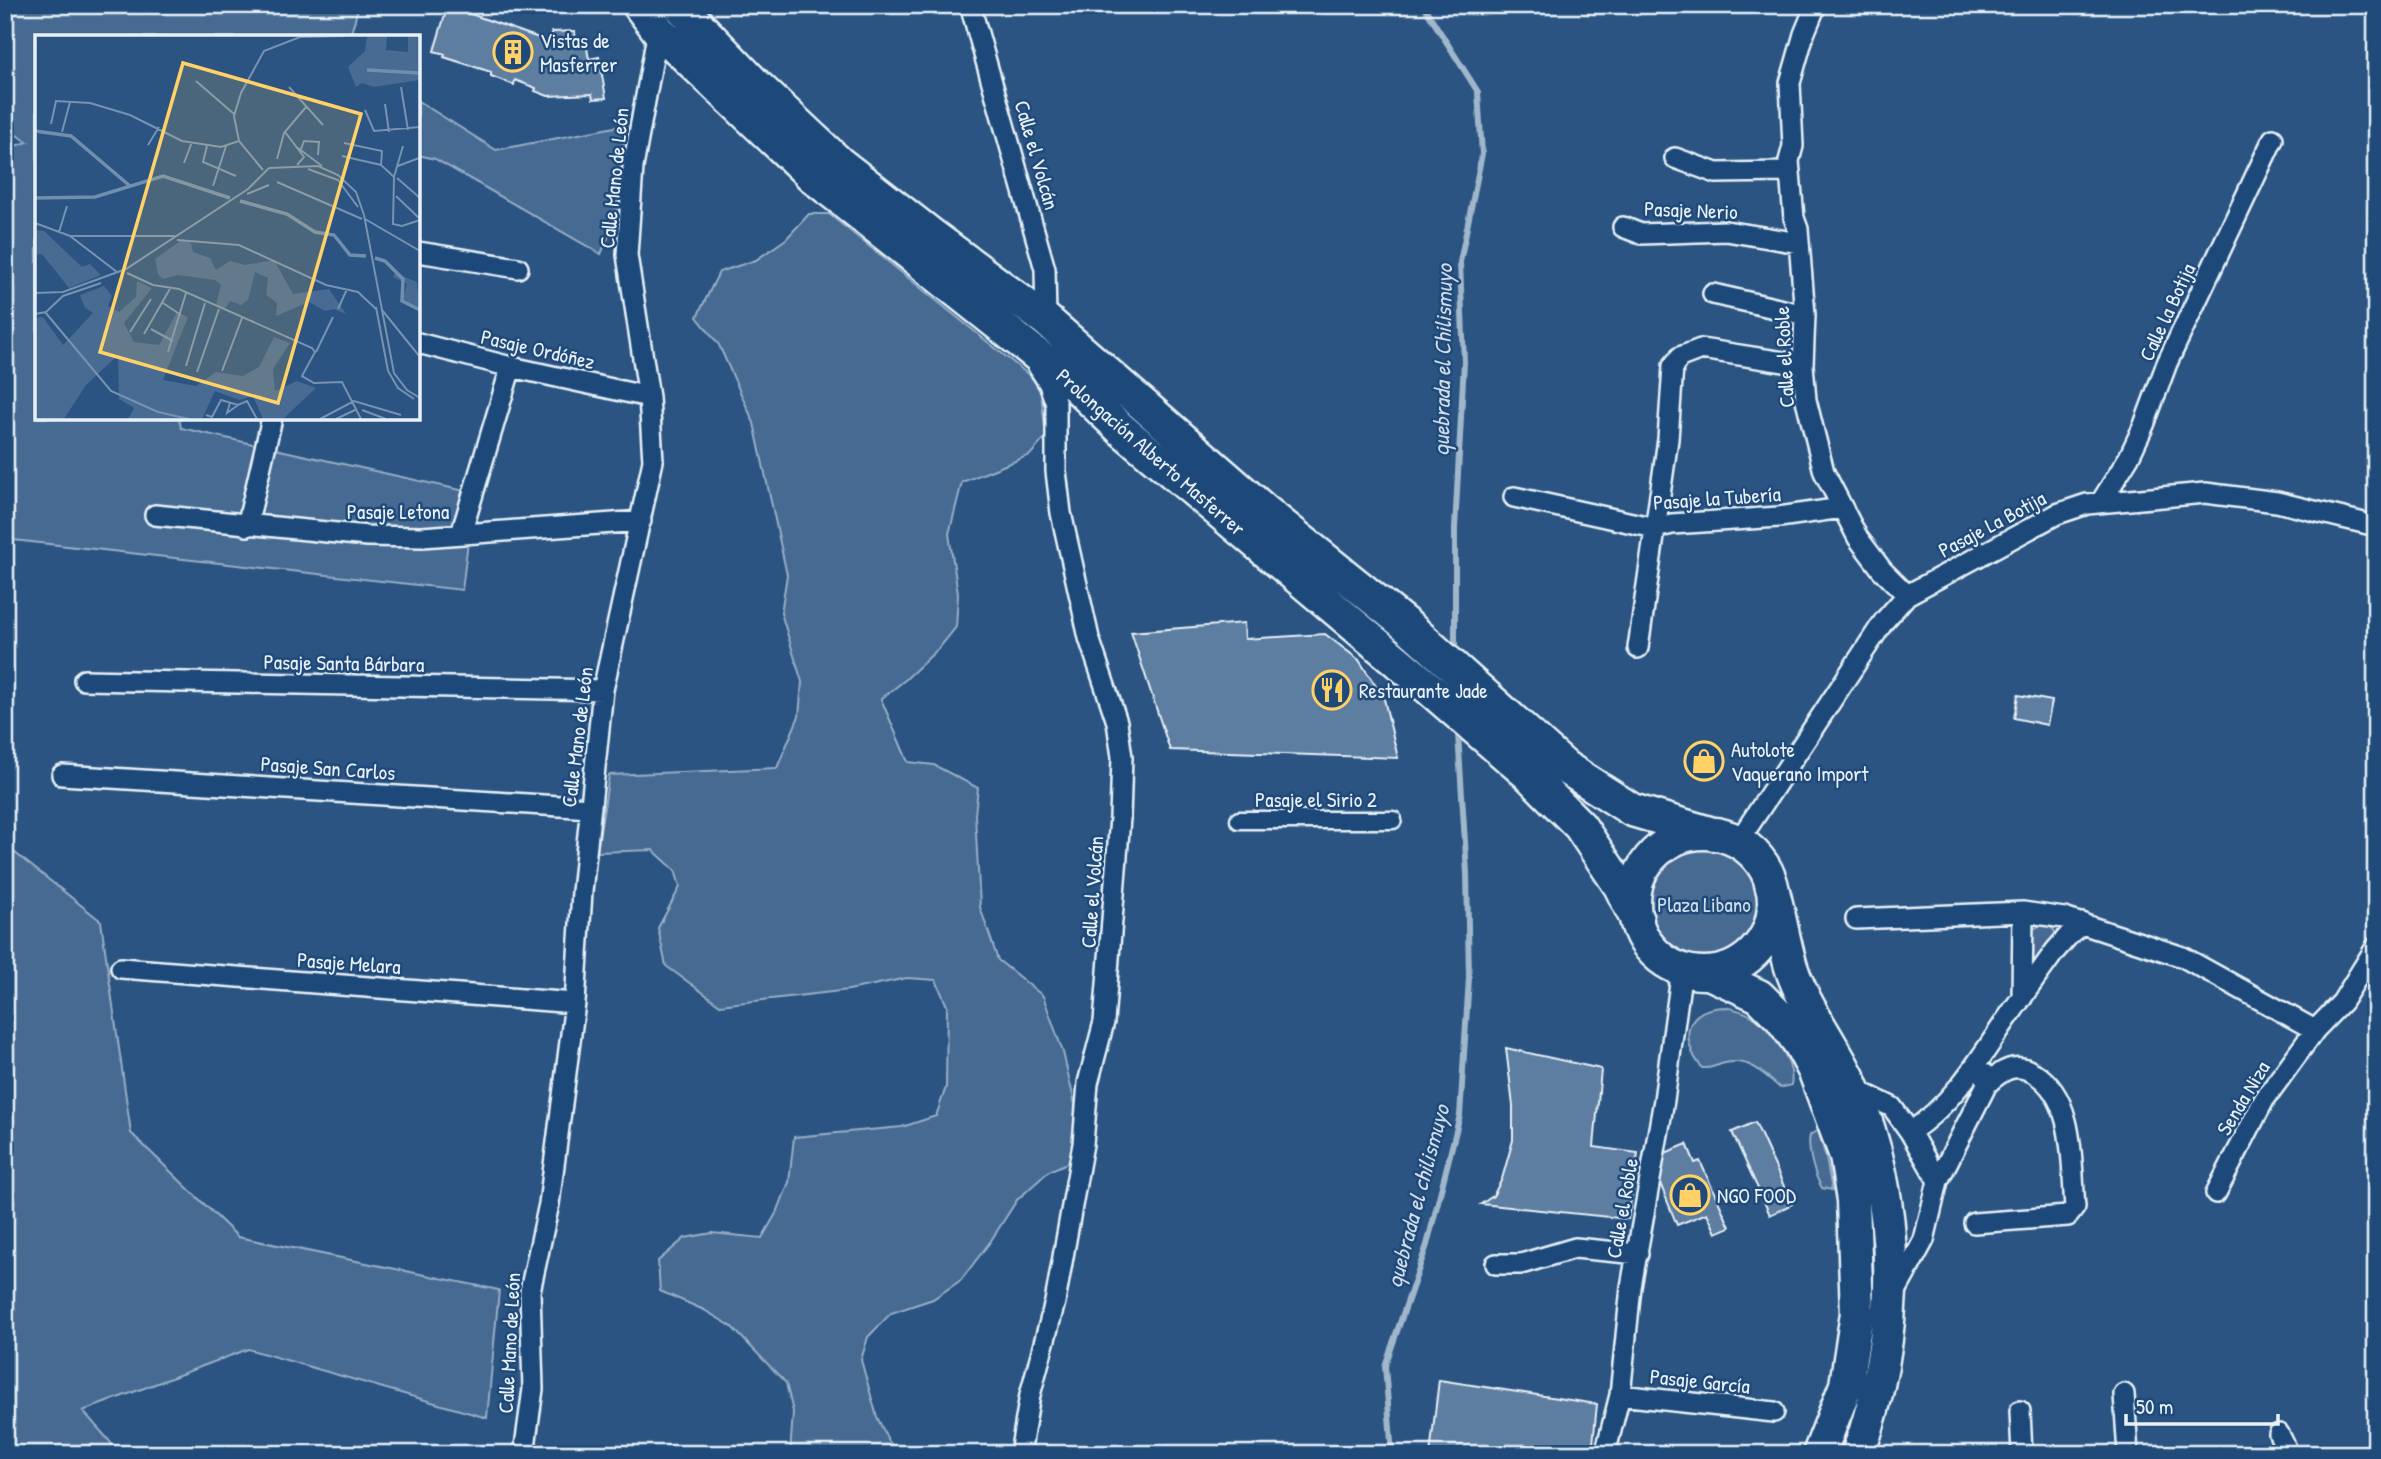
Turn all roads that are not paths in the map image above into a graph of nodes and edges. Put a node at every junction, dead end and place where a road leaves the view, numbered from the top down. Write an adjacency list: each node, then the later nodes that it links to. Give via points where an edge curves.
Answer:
1 (679, 5): 14 (main road, Prolongación Alberto Masferrer, via 838,162)
2 (970, 5): 14 (street, Calle el Volcán, via 1045,269)
3 (1816, 5): 7 (street, Calle el Roble, via 1791,76)
4 (649, 18): 15 (main road, Prolongación Alberto Masferrer, via 812,176); 19 (street, Calle Mano de León, via 628,255)
5 (2273, 139): 22 (street, Calle la Botija, via 2167,363 2129,457)
6 (1675, 158): 7 (street, via 1716,173)
7 (1790, 172): 9 (street, Calle el Roble)
8 (1623, 227): 9 (street, Pasaje Nerio, via 1641,234 1726,231)
9 (1799, 243): 13 (street, Calle el Roble)
10 (420, 252): 11 (street)
11 (518, 268)
12 (1713, 294): 13 (street)
13 (1805, 315): 17 (street, Calle el Roble)
14 (1046, 320): 38 (main road, Prolongación Alberto Masferrer, via 1266,512 1410,628 1565,767 1632,810)
15 (1022, 342): 42 (main road, Prolongación Alberto Masferrer, via 1529,775 1580,825); 66 (street, Calle el Volcán, via 1056,404 1061,513 1089,638 1117,722 1122,757 1104,1022 1088,1083 1083,1144 1055,1302)
16 (420, 344): 18 (street, Pasaje Ordóñez)
17 (1803, 365): 23 (street, Calle el Roble, via 1806,400 1824,472); 28 (street, via 1701,349 1680,357 1673,366)
18 (511, 367): 19 (street, Pasaje Ordóñez); 29 (street)
19 (649, 397): 25 (street, Calle Mano de León, via 653,461)
20 (272, 420): 26 (street)
21 (1514, 497): 28 (street, Pasaje la Tubería)
22 (2101, 502): 27 (street, Pasaje La Botija, via 2205,493 2277,502); 30 (street, Pasaje La Botija, via 2057,514)
23 (1842, 508): 28 (street, Pasaje la Tubería); 30 (street, Calle el Roble, via 1858,538)
24 (155, 514): 26 (street, Pasaje Letona)
25 (641, 521): 29 (street, Pasaje Letona); 33 (street, Calle Mano de León)
26 (247, 526): 29 (street, Pasaje Letona, via 366,536)
27 (2376, 526)
28 (1655, 528): 31 (street)
29 (461, 534)
30 (1907, 595): 38 (street)
31 (1638, 648)
32 (85, 680): 33 (street, Pasaje Santa Bárbara)
33 (603, 690): 35 (street, Calle Mano de León)
34 (62, 775): 35 (street, Pasaje San Carlos)
35 (591, 808): 48 (street, Calle Mano de León)
36 (1239, 820): 37 (street, Pasaje el Sirio 2)
37 (1393, 820)
38 (1726, 838): 39 (main road, via 1759,859); 42 (main road, via 1699,833 1673,840 1652,857 1638,880)
39 (1771, 884): 46 (main road, via 1774,911 1765,938 1747,959 1723,971); 52 (main road, via 1792,969)
40 (2023, 912): 41 (street); 43 (street); 47 (street)
41 (1856, 919)
42 (1637, 920): 46 (main road, via 1648,945 1669,964)
43 (2082, 923): 47 (street, via 2068,934); 49 (street, via 2183,957)
44 (2376, 947): 49 (street, Senda Niza, via 2342,1002)
45 (121, 968): 48 (street, Pasaje Melara)
46 (1695, 971): 57 (street, Calle el Roble, via 1664,1100); 68 (main road, via 1759,996 1781,1018 1815,1072 1846,1156 1853,1200 1855,1327 1846,1385)
47 (2022, 998): 50 (street)
48 (575, 1003): 65 (street, Calle Mano de León, via 549,1204 530,1291 533,1389)
49 (2315, 1030): 55 (street, Senda Niza, via 2264,1100)
50 (1982, 1055): 51 (street); 53 (street, via 1946,1103)
51 (1987, 1084): 54 (street); 56 (street, via 2013,1067 2028,1069 2055,1090 2067,1126 2074,1207 2068,1216)
52 (1853, 1088): 53 (street, via 1892,1107); 59 (main road, via 1880,1175 1890,1251)
53 (1910, 1132): 54 (street)
54 (1938, 1181): 59 (street, via 1924,1240)
55 (2216, 1193)
56 (1974, 1223)
57 (1638, 1254): 58 (street, via 1575,1248 1530,1262); 61 (street, Calle el Roble)
58 (1496, 1264)
59 (1890, 1302): 69 (main road, via 1882,1373)
60 (2124, 1394): 71 (street)
61 (1620, 1395): 63 (street, Pasaje García); 67 (street, Calle el Roble)
62 (2020, 1411): 70 (street)
63 (1774, 1412)
64 (2279, 1434): 72 (street)
65 (524, 1454)
66 (1020, 1454)
67 (1605, 1454)
68 (1819, 1454)
69 (1858, 1454)
70 (2022, 1454)
71 (2128, 1454)
72 (2289, 1454)

